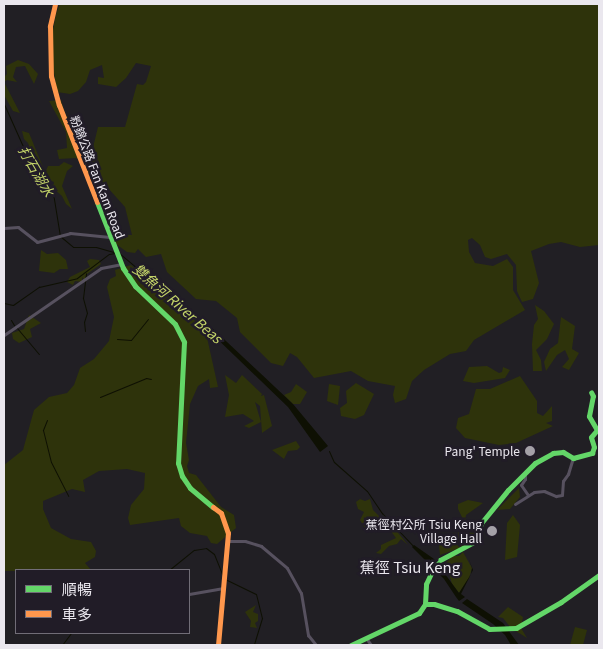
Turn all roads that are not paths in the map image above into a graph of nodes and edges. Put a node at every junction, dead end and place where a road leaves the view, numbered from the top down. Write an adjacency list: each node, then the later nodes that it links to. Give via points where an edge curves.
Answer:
1 (55, 4): 3 (main road, 粉錦公路 Fan Kam Road, via 48,45 53,83)
2 (4, 228): 3 (street, via 18,227 37,242 64,234)
3 (110, 237): 4 (main road, 粉錦公路 Fan Kam Road)
4 (120, 262): 5 (street, via 101,268); 11 (main road, 粉錦公路 Fan Kam Road, via 135,286 173,321 182,335 185,354 178,463 190,488 223,516)
5 (4, 336)
6 (591, 392): 7 (main road, via 589,416 597,430 592,437 594,450)
7 (573, 458): 8 (main road, via 566,453 549,454); 9 (street, via 563,481 562,495 539,491)
8 (525, 472): 9 (street, via 521,485); 15 (main road, via 482,522 472,543 432,570 426,584)
9 (528, 495): 10 (street)
10 (515, 504)
11 (228, 540): 13 (main road, 粉錦公路 Fan Kam Road); 20 (street, via 261,546 287,568 301,593 308,635)
12 (599, 575): 15 (main road, via 516,628 496,630 479,625 457,611)
13 (223, 588): 14 (street); 19 (main road, 粉錦公路 Fan Kam Road)
14 (190, 594)
15 (425, 604): 16 (main road, via 413,617)
16 (366, 638): 21 (main road); 22 (street)
17 (175, 645): 18 (street)
18 (184, 645)
19 (218, 645)
20 (316, 645)
21 (352, 645)
22 (371, 645)

